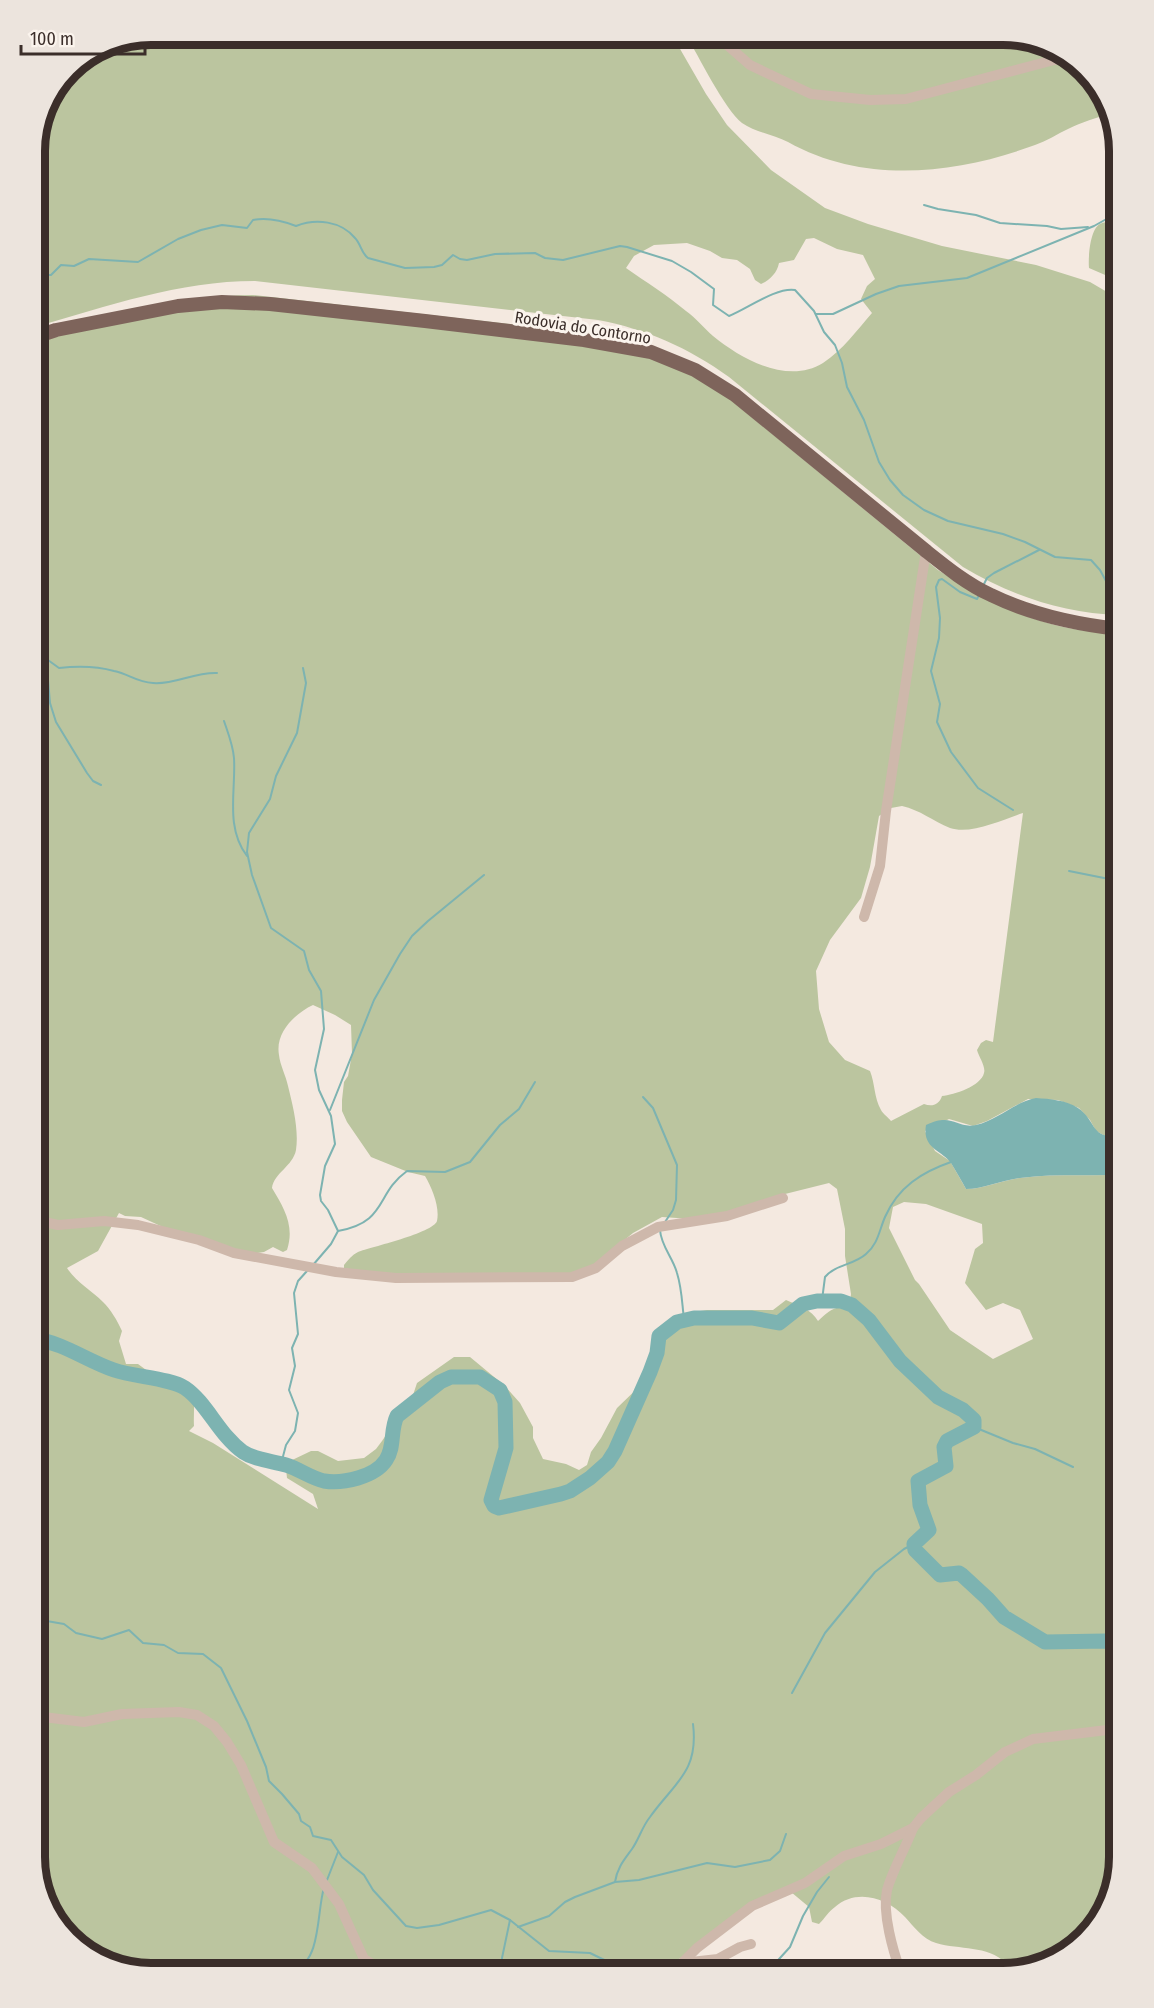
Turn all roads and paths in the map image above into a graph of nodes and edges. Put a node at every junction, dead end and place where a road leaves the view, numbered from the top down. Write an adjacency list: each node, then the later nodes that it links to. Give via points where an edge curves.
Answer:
1 (727, 45): 2 (street, via 750,65 811,94 870,100 906,99)
2 (1057, 60)
3 (45, 334): 4 (main road, Rodovia do Contorno, via 178,306 222,302 425,321 651,352 695,370 735,394)
4 (926, 551): 5 (main road, Rodovia do Contorno, via 989,594 1037,614); 6 (street, via 880,866)
5 (1109, 628)
6 (864, 917)
7 (783, 1198): 8 (street, via 727,1216 658,1227 622,1246 596,1268 572,1277 396,1278 336,1272 234,1252 138,1225)
8 (45, 1222)
9 (45, 1717): 13 (street, via 84,1722 122,1714 178,1712 197,1715 214,1725 241,1765 274,1842 312,1868 339,1904 364,1959)
10 (1109, 1728): 11 (street, via 1033,1739 1013,1747 949,1792)
11 (913, 1828): 14 (street, via 844,1856 805,1883 752,1906); 15 (street, via 886,1899)
12 (751, 1944): 14 (street, via 718,1959)
13 (373, 1963)
14 (682, 1963)
15 (898, 1963)

